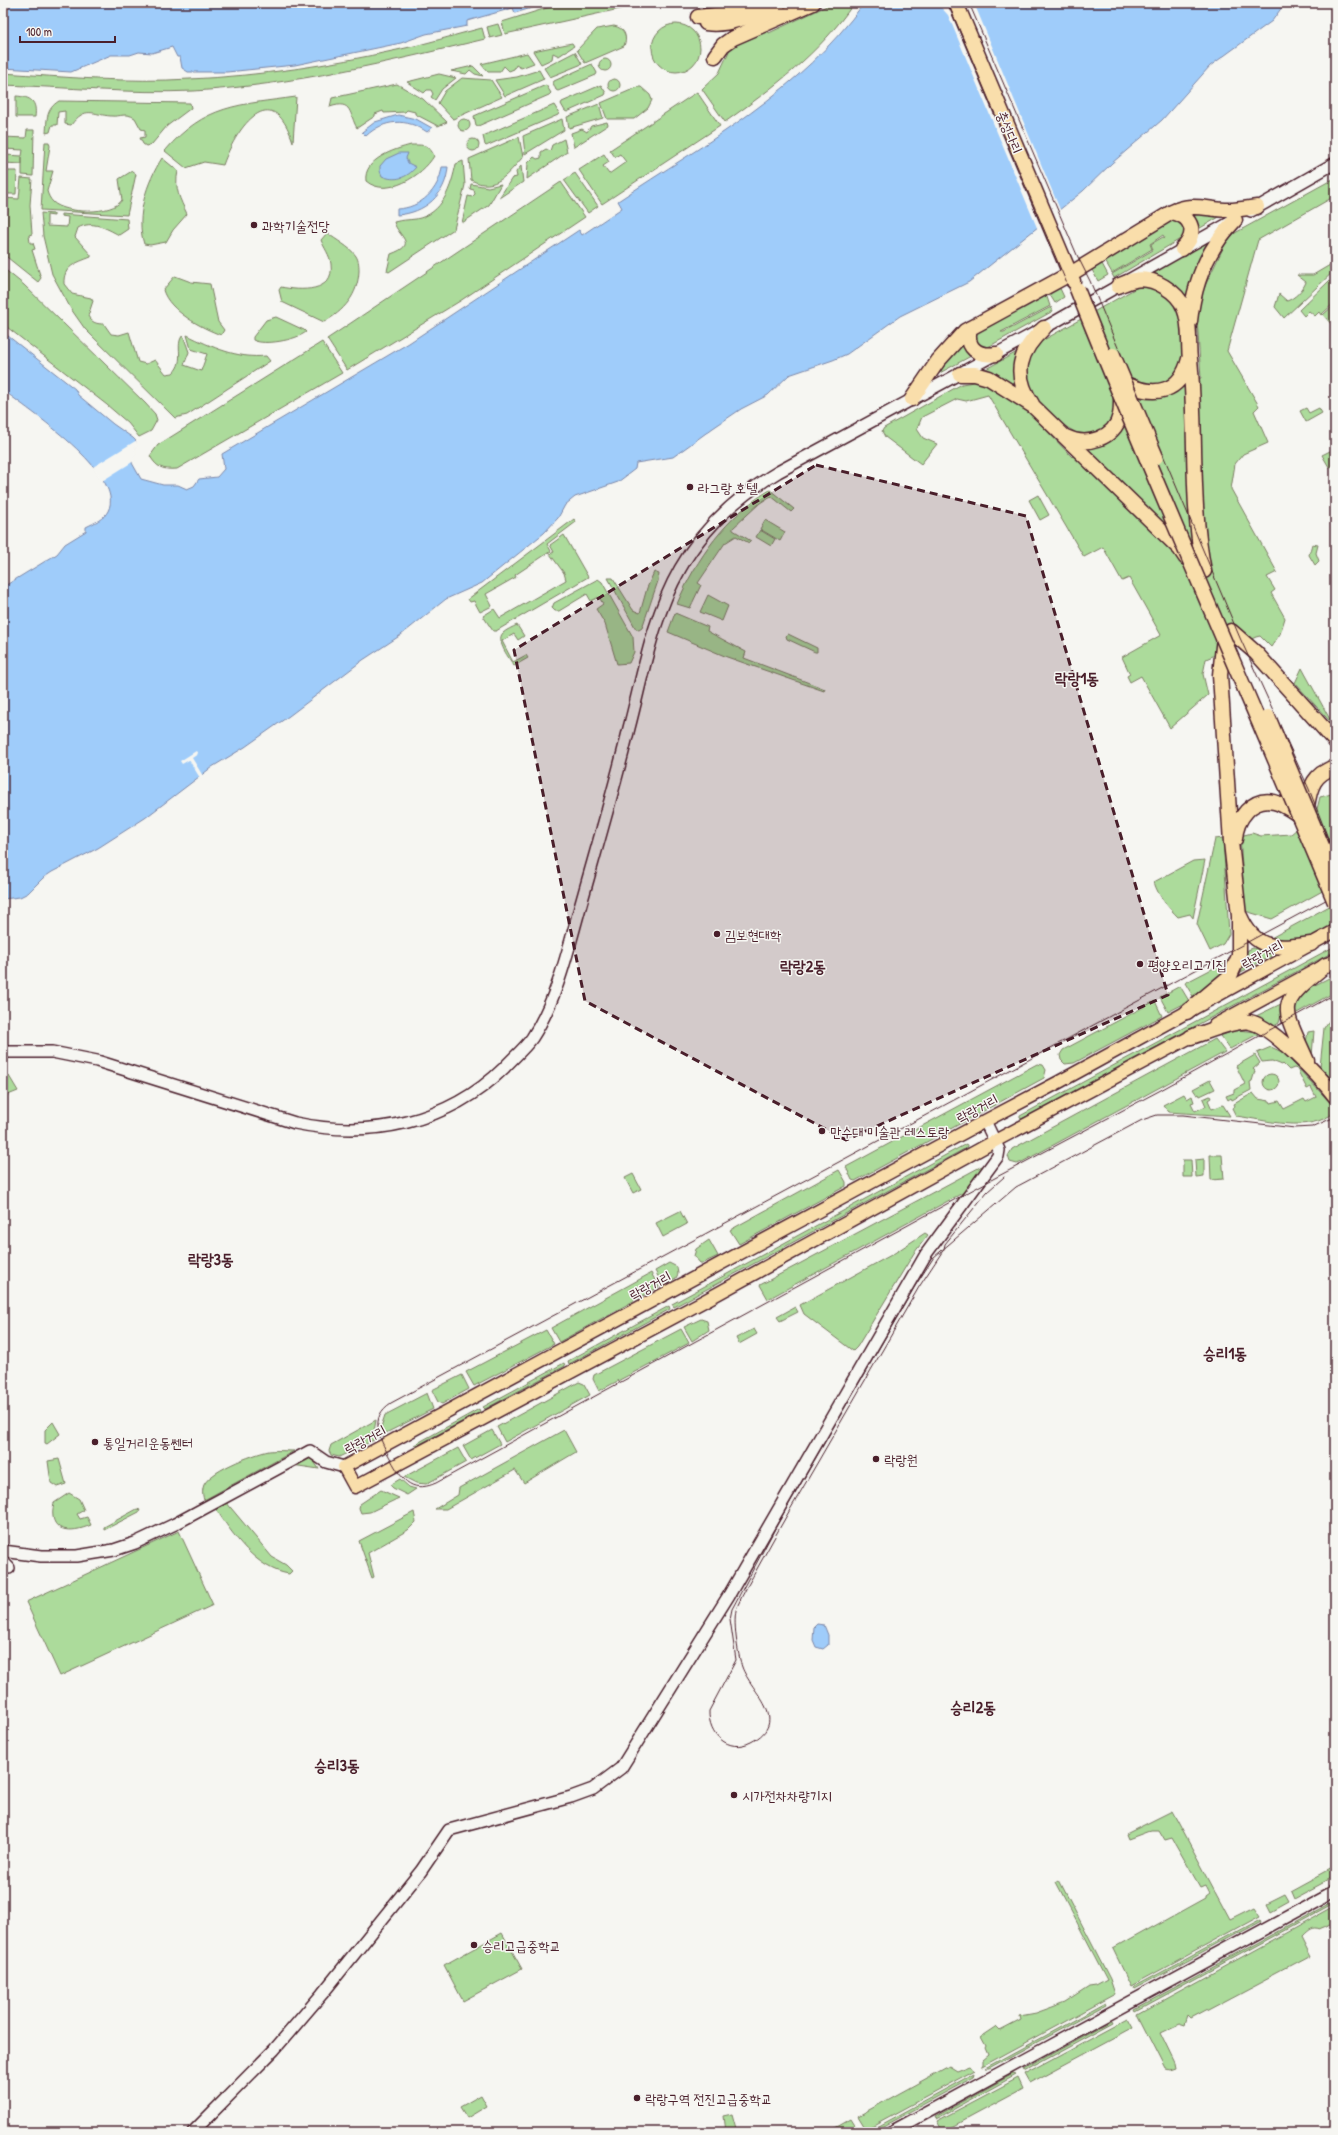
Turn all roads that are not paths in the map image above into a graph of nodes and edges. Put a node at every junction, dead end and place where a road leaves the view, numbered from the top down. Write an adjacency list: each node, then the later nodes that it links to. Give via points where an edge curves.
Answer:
1 (747, 3): 7 (highway, via 702,20 722,24)
2 (779, 3): 7 (highway)
3 (813, 3): 7 (highway, via 733,38 716,50 720,37 725,32)
4 (946, 3): 8 (highway)
5 (956, 3): 8 (highway, 충성다리)
6 (966, 3): 14 (highway, 충성다리)
7 (759, 12)
8 (968, 33): 14 (highway, 충성다리)
9 (1335, 163): 10 (main road)
10 (1257, 207): 11 (highway, via 1228,210 1194,206); 12 (main road)
11 (1172, 212): 13 (highway, via 1187,219 1192,229 1189,243); 14 (highway)
12 (1235, 220): 13 (main road); 19 (highway, via 1220,236 1203,267 1192,303)
13 (1182, 249): 15 (main road)
14 (1071, 265): 16 (highway); 17 (highway)
15 (1118, 286): 18 (main road); 19 (highway, via 1141,280 1162,286 1181,302)
16 (1080, 287): 23 (highway, bridge); 25 (highway, bridge)
17 (970, 328): 20 (highway, via 973,349 981,355); 24 (highway, via 960,335 938,361)
18 (1044, 328): 20 (main road); 26 (highway, via 1027,346 1020,362 1023,385)
19 (1189, 329): 21 (highway)
20 (996, 354): 22 (main road)
21 (1190, 357): 23 (highway, via 1185,372 1173,386 1154,392); 28 (highway, via 1197,537)
22 (960, 374): 24 (main road); 26 (highway, via 976,374 989,378)
23 (1126, 384): 28 (highway, bridge)
24 (912, 399): 42 (main road, via 778,472 741,497 710,527 680,568 664,603 647,655 629,731 571,940 547,1011 530,1040 481,1087 462,1100 421,1119 383,1128 316,1128 97,1061 52,1052)
25 (1121, 399): 27 (highway, via 1121,414 1114,428 1103,437 1077,441); 28 (highway, bridge)
26 (1033, 406): 27 (highway)
27 (1062, 436): 28 (highway, bridge, via 1180,549)
28 (1201, 573): 29 (highway, bridge)
29 (1227, 634): 30 (highway, via 1256,653); 32 (highway, bridge); 33 (highway, via 1220,675)
30 (1335, 741)
31 (1335, 767): 32 (highway, via 1314,780)
32 (1303, 811): 33 (highway, via 1272,802 1261,802 1242,816); 34 (highway, bridge); 35 (highway, bridge)
33 (1233, 842): 36 (highway)
34 (1335, 877)
35 (1335, 902)
36 (1239, 916): 38 (highway, via 1254,938 1263,944 1277,948); 40 (highway, via 1239,950 1236,966 1221,985)
37 (1335, 931): 38 (main road, 락랑거리)
38 (1311, 944): 40 (main road, 락랑거리)
39 (1330, 962): 41 (main road, 락랑거리); 43 (highway, via 1299,987 1286,1010)
40 (1187, 1012): 47 (main road, 락랑거리)
41 (1191, 1037): 43 (highway, via 1240,1022 1250,1022 1270,1033); 48 (main road, 락랑거리)
42 (3, 1052)
43 (1308, 1065): 44 (highway)
44 (1319, 1076): 45 (highway); 46 (highway)
45 (1335, 1088)
46 (1335, 1096)
47 (985, 1121): 48 (main road); 49 (main road, 락랑거리)
48 (995, 1141): 49 (main road, 락랑거리, via 726,1290 355,1487); 52 (main road, via 999,1150 998,1156 926,1254 729,1595 621,1768 593,1789 571,1797 449,1830 422,1871 322,1994 274,2050)
49 (344, 1467): 50 (main road, via 326,1462 310,1451 152,1536 114,1550 60,1556)
50 (3, 1551)
51 (1335, 1891): 53 (main road)
52 (193, 2132)
53 (891, 2132)

